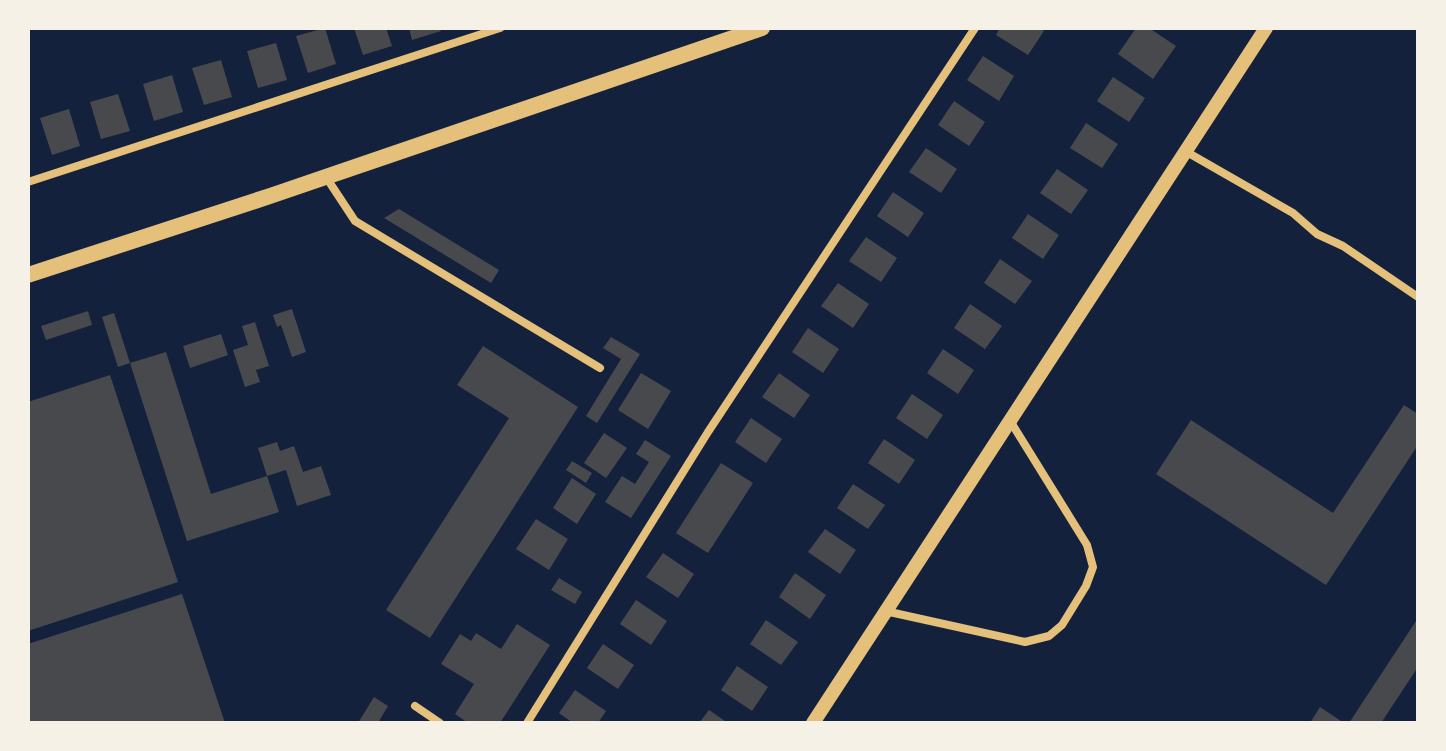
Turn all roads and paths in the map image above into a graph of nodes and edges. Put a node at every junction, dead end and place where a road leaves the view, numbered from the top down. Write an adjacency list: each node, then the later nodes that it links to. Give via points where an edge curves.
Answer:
1 (464, 28): 6 (street)
2 (500, 28): 6 (street)
3 (762, 28): 8 (main road)
4 (975, 28): 17 (street, via 708,432)
5 (1266, 28): 7 (street)
6 (467, 39): 9 (street)
7 (1185, 151): 11 (street, via 1293,213 1317,234); 13 (street)
8 (326, 176): 10 (main road); 12 (street, via 355,221)
9 (28, 182)
10 (28, 275)
11 (1418, 297)
12 (600, 368)
13 (1009, 419): 14 (street); 14 (street, via 1087,545 1093,567 1062,625 1049,636 1025,642)
14 (885, 610): 18 (street)
15 (415, 706): 16 (street)
16 (440, 723)
17 (527, 723)
18 (813, 723)

